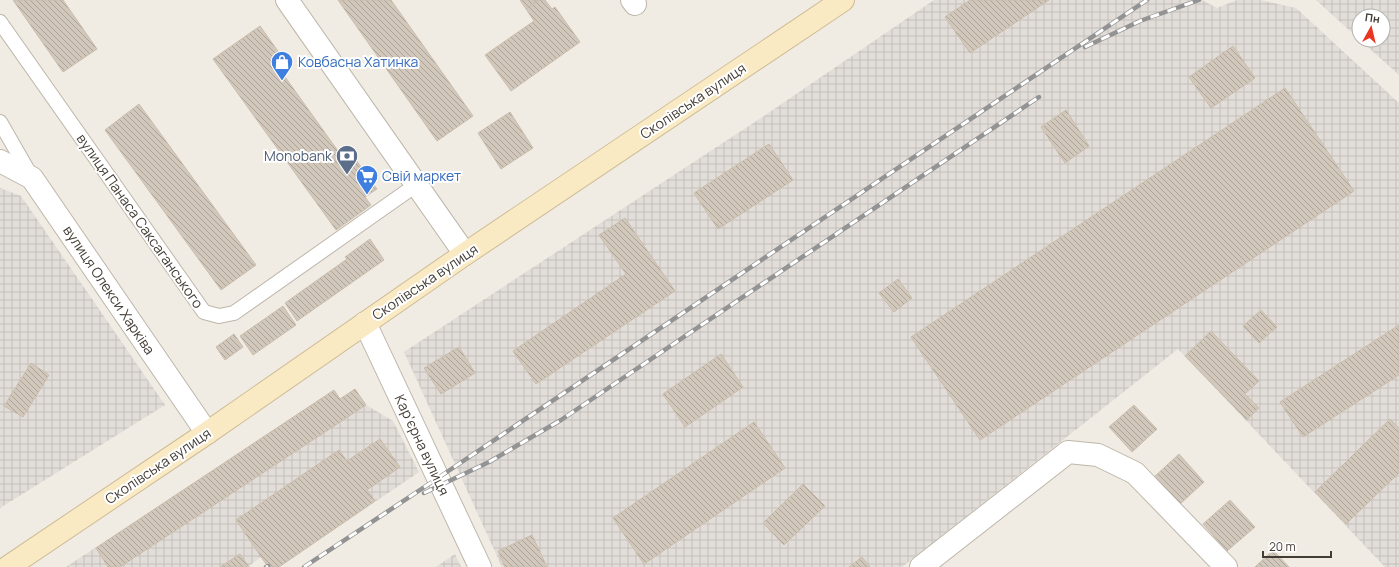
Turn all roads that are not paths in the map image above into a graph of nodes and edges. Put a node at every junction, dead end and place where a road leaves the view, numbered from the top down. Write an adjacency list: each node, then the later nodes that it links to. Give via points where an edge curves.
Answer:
1 (286, 0): 7 (street)
2 (844, 0): 8 (street, Сколівська вулиця)
3 (0, 22): 7 (lane, вулиця Панаса Саксаганського, via 204,312 219,316 234,313)
4 (0, 122): 6 (lane)
5 (0, 161): 6 (street, вулиця Олекси Харківа)
6 (32, 178): 10 (street, вулиця Олекси Харківа)
7 (416, 185): 8 (street)
8 (465, 254): 9 (street, Сколівська вулиця)
9 (365, 323): 10 (street, Сколівська вулиця); 12 (street, Карʼєрна вулиця)
10 (207, 433): 11 (street, Сколівська вулиця)
11 (8, 567)
12 (480, 567)
13 (921, 567): 14 (street, via 1068,452 1098,455 1135,473)
14 (1226, 567)

